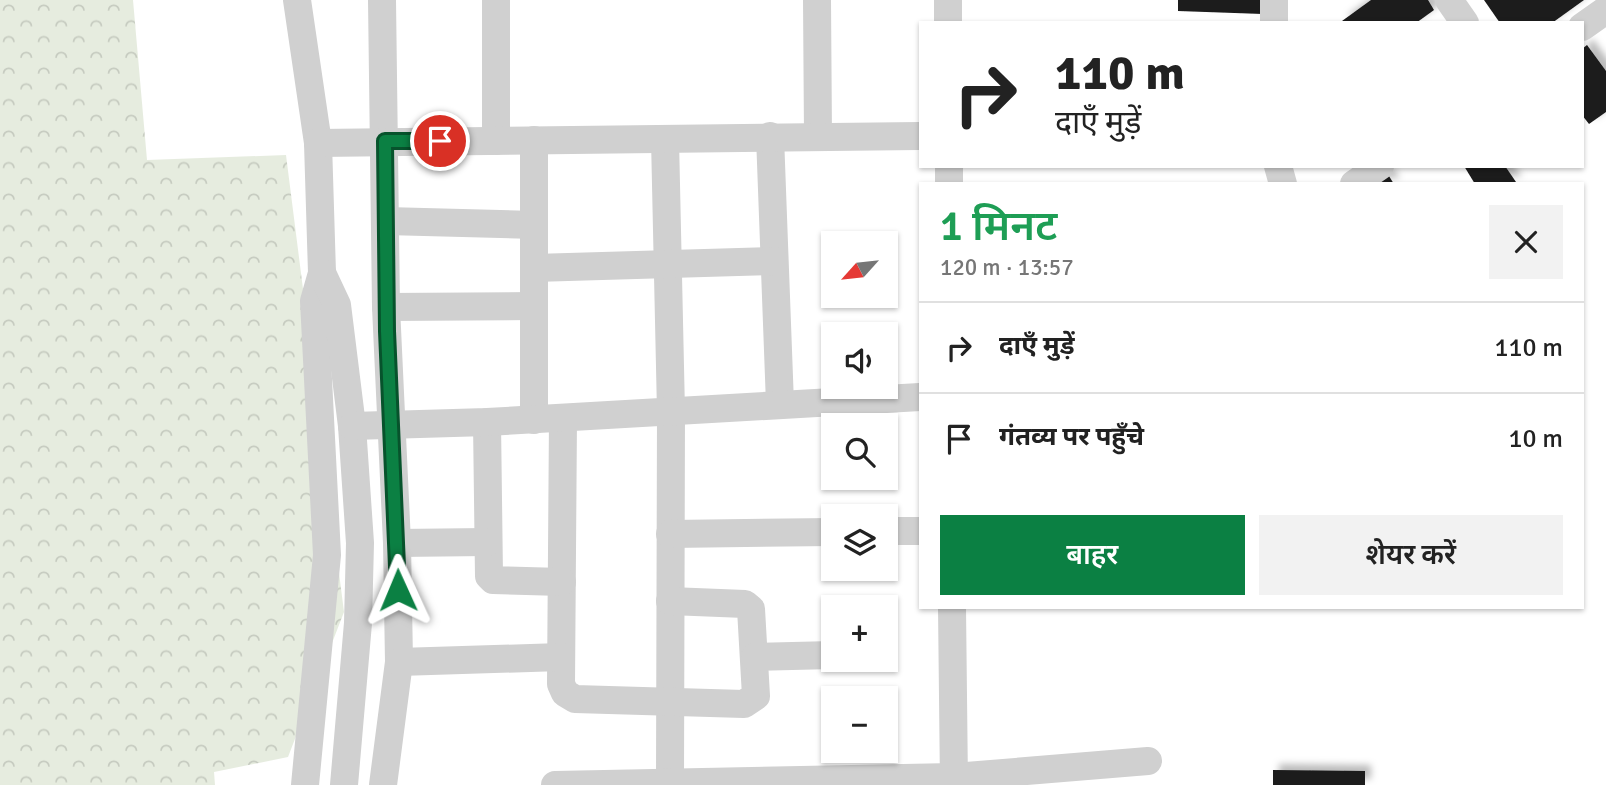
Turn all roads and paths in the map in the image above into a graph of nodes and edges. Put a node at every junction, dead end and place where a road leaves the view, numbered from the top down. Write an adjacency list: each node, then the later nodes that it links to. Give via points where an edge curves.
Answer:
1 (297, 0): 20 (street)
2 (383, 0): 18 (street)
3 (496, 0): 19 (street)
4 (817, 0): 14 (street)
5 (948, 0): 9 (street)
6 (1274, 0): 10 (street)
7 (1449, 0): 11 (street)
8 (1606, 10): 12 (street)
9 (948, 21)
10 (1274, 21)
11 (1464, 21)
12 (1584, 26)
13 (770, 136): 14 (street); 16 (street); 25 (street)
14 (818, 136): 15 (street)
15 (919, 136)
16 (665, 139): 17 (street); 26 (street)
17 (534, 140): 19 (street); 24 (street)
18 (385, 141): 19 (street); 20 (street); 23 (street)
19 (496, 141)
20 (318, 143): 28 (street)
21 (1377, 168): 22 (street)
22 (1357, 182)
23 (387, 221): 24 (street); 30 (street)
24 (534, 225): 27 (street)
25 (774, 261): 26 (street); 32 (street)
26 (667, 265): 27 (street); 33 (street)
27 (534, 268): 29 (street)
28 (321, 273): 37 (street, via 337,305); 58 (street, via 314,301 327,555)
29 (533, 306): 30 (street); 35 (street)
30 (386, 307): 38 (street)
31 (919, 397): 32 (street)
32 (780, 404): 33 (street)
33 (671, 412): 34 (street); 42 (street)
34 (564, 418): 35 (street); 45 (street)
35 (534, 420): 36 (street)
36 (487, 422): 38 (street); 44 (street)
37 (352, 426): 38 (street); 59 (street, via 360,543)
38 (390, 426): 43 (street)
39 (898, 531): 40 (street)
40 (919, 531)
41 (821, 532): 42 (street)
42 (670, 534): 46 (street)
43 (397, 542): 44 (street); 51 (street)
44 (487, 542): 45 (street, via 487,571 493,580)
45 (562, 582): 49 (street)
46 (670, 601): 50 (street, via 749,606); 52 (street)
47 (952, 609): 54 (street)
48 (821, 654): 50 (street)
49 (561, 657): 51 (street); 52 (street, via 561,684 570,697)
50 (755, 657): 52 (street, via 756,696 749,703)
51 (399, 662): 60 (street)
52 (670, 703): 55 (street)
53 (1148, 761): 54 (street)
54 (954, 781): 56 (street)
55 (682, 783): 56 (street); 57 (street)
56 (784, 783)
57 (630, 784): 61 (street)
58 (305, 785)
59 (344, 785)
60 (383, 785)
61 (555, 785)

